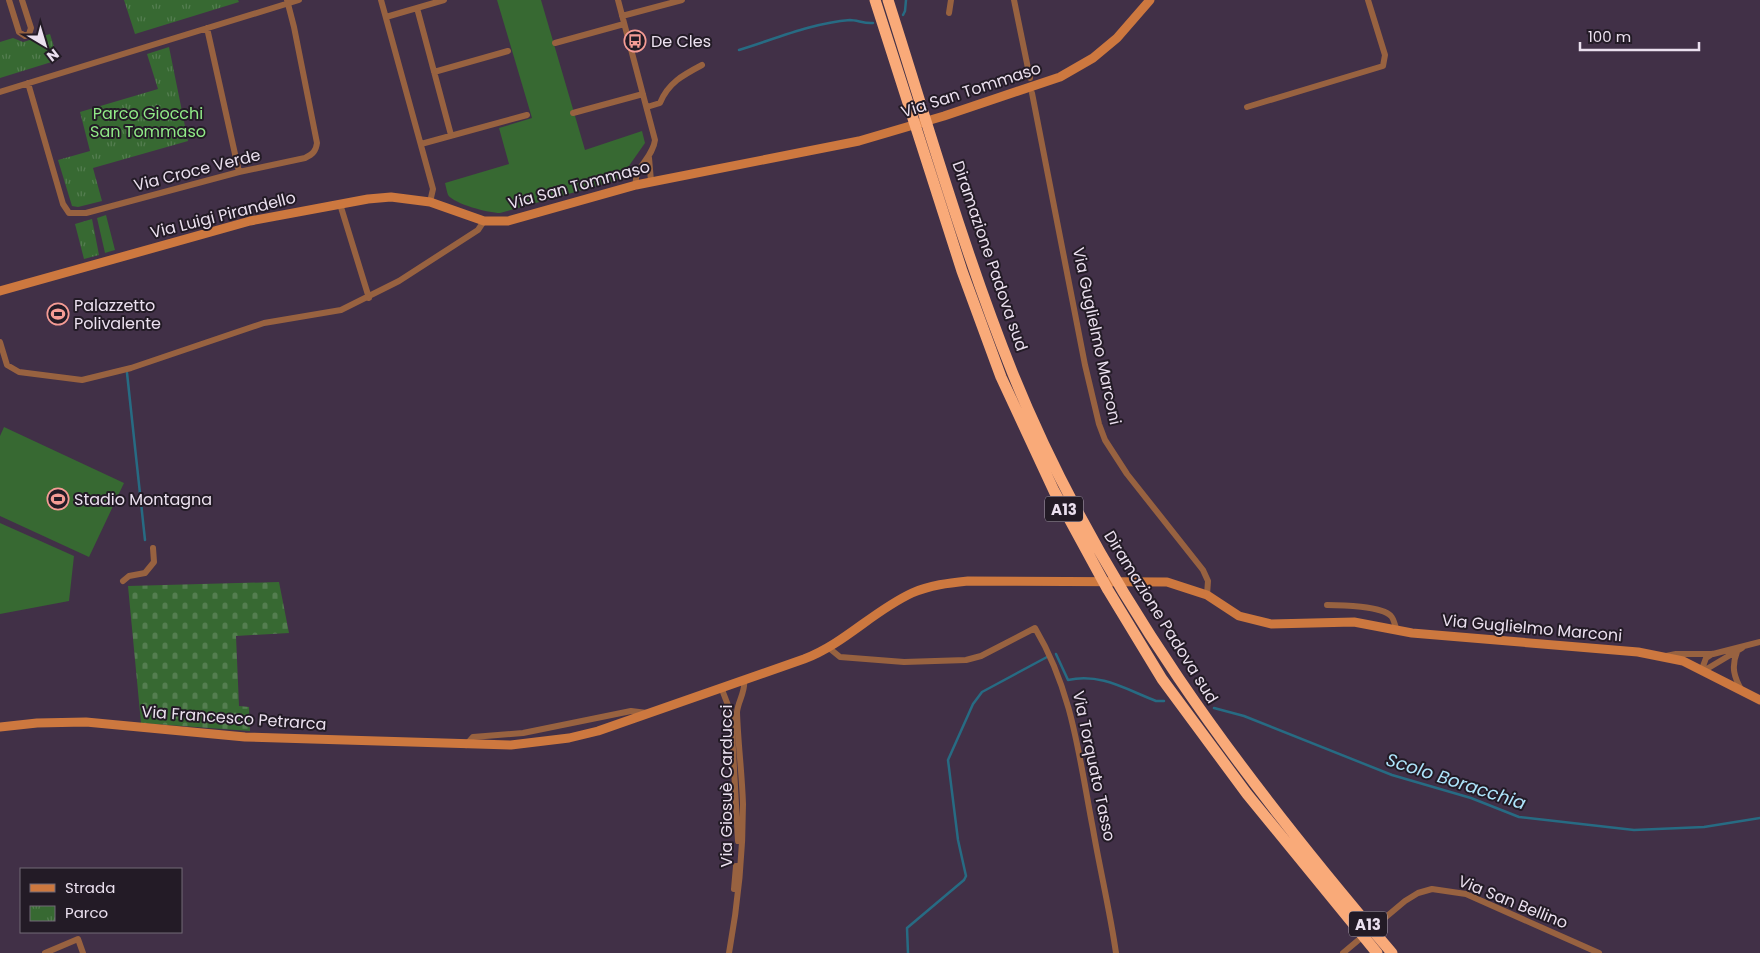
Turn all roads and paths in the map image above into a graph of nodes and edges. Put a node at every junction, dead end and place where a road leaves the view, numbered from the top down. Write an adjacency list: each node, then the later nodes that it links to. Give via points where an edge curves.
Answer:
1 (9, 0): 2 (street, via 19,32 24,36 31,28)
2 (22, 0)
3 (299, 0): 14 (street)
4 (381, 0): 17 (street)
5 (444, 0): 15 (street)
6 (618, 0): 18 (street)
7 (682, 0): 18 (street)
8 (875, 0): 72 (highway, Diramazione Padova sud / A13, via 1001,377 1059,499 1108,590 1162,679 1247,794)
9 (888, 0): 73 (highway, Diramazione Padova sud / A13, via 977,275 1014,375 1062,482 1116,582 1213,731)
10 (950, 0): 16 (street)
11 (1014, 0): 25 (street)
12 (1150, 0): 38 (street, Via San Tommaso, via 1117,38 1078,68 1060,77 894,132 810,152)
13 (1368, 0): 31 (street, via 1385,55 1383,66)
14 (287, 2): 20 (street); 37 (street, Via Croce Verde, via 317,149 305,158)
15 (417, 8): 17 (street); 24 (street)
16 (949, 14)
17 (386, 16): 35 (street)
18 (622, 16): 19 (street)
19 (624, 24): 21 (street); 29 (street)
20 (207, 28): 26 (street); 37 (street)
21 (554, 43)
22 (508, 51): 24 (street)
23 (702, 65): 30 (street, via 666,89 660,103)
24 (434, 72): 34 (street)
25 (1030, 78)
26 (28, 83): 27 (street); 37 (street, Via Croce Verde, via 63,204 69,213 86,213)
27 (0, 92)
28 (1032, 93): 48 (street, Via Guglielmo Marconi, via 1099,424 1126,474 1203,570 1208,582)
29 (643, 94): 30 (street); 32 (street)
30 (647, 107): 36 (street, via 655,140)
31 (1247, 107)
32 (573, 113)
33 (527, 115): 34 (street)
34 (451, 135): 35 (street)
35 (421, 144): 40 (street, via 433,189)
36 (649, 158): 38 (street); 39 (street, via 637,171)
37 (239, 172)
38 (651, 181): 39 (street, Via San Tommaso)
39 (636, 184): 42 (street, Via San Tommaso, via 508,221)
40 (430, 202): 41 (street, Via Luigi Pirandello, via 391,197); 42 (street, Via Luigi Pirandello)
41 (340, 204): 43 (street, Via Luigi Pirandello, via 250,221); 44 (street)
42 (484, 221): 44 (street, via 478,230)
43 (0, 290)
44 (369, 298): 45 (street, via 341,310 264,324 132,368 82,380 12,369 7,365)
45 (0, 344)
46 (153, 548): 47 (street, via 154,562 145,573 129,576)
47 (123, 581)
48 (1207, 595): 50 (street, Via Guglielmo Marconi, via 1238,616 1254,621 1271,624 1341,621); 53 (street, Via Francesco Petrarca, via 1179,585 1142,581 968,581 926,588 896,602)
49 (1327, 605): 50 (street, via 1356,606 1387,613 1394,620)
50 (1397, 631): 56 (street, Via Guglielmo Marconi)
51 (1760, 642): 52 (street, Via Guglielmo Marconi)
52 (1747, 645): 54 (street, Via Guglielmo Marconi); 55 (street, Via Guglielmo Marconi)
53 (829, 648): 58 (street, Via Francesco Petrarca); 71 (street, Via Torquato Tasso, via 840,657 904,662 966,660 981,656 1035,628 1064,687 1078,744)
54 (1738, 651): 57 (street, Via Guglielmo Marconi); 60 (street, via 1733,662)
55 (1713, 654): 56 (street, Via Guglielmo Marconi); 57 (street, via 1706,658)
56 (1666, 656): 57 (street, Via Guglielmo Marconi)
57 (1703, 670): 60 (street)
58 (744, 680): 59 (street, Via Francesco Petrarca); 70 (street, Via Giosuè Carducci, via 738,704 742,850)
59 (721, 688): 62 (street, Via Francesco Petrarca); 69 (street, Via Giosuè Carducci, via 731,713 738,839)
60 (1742, 691): 61 (street)
61 (1760, 700)
62 (651, 713): 64 (street, Via Francesco Petrarca, via 569,738 511,745); 64 (street, Via Francesco Petrarca, via 631,712 523,733 473,738)
63 (0, 727): 64 (street, Via Francesco Petrarca, via 86,722 245,737)
64 (466, 745)
65 (1346, 951): 66 (street, Via San Bellino, via 1392,911 1418,893 1432,889 1466,894)
66 (1598, 952)
67 (45, 953): 68 (street, via 78,939)
68 (83, 953)
69 (724, 953)
70 (729, 953)
71 (1116, 953)
72 (1377, 953)
73 (1392, 953)

